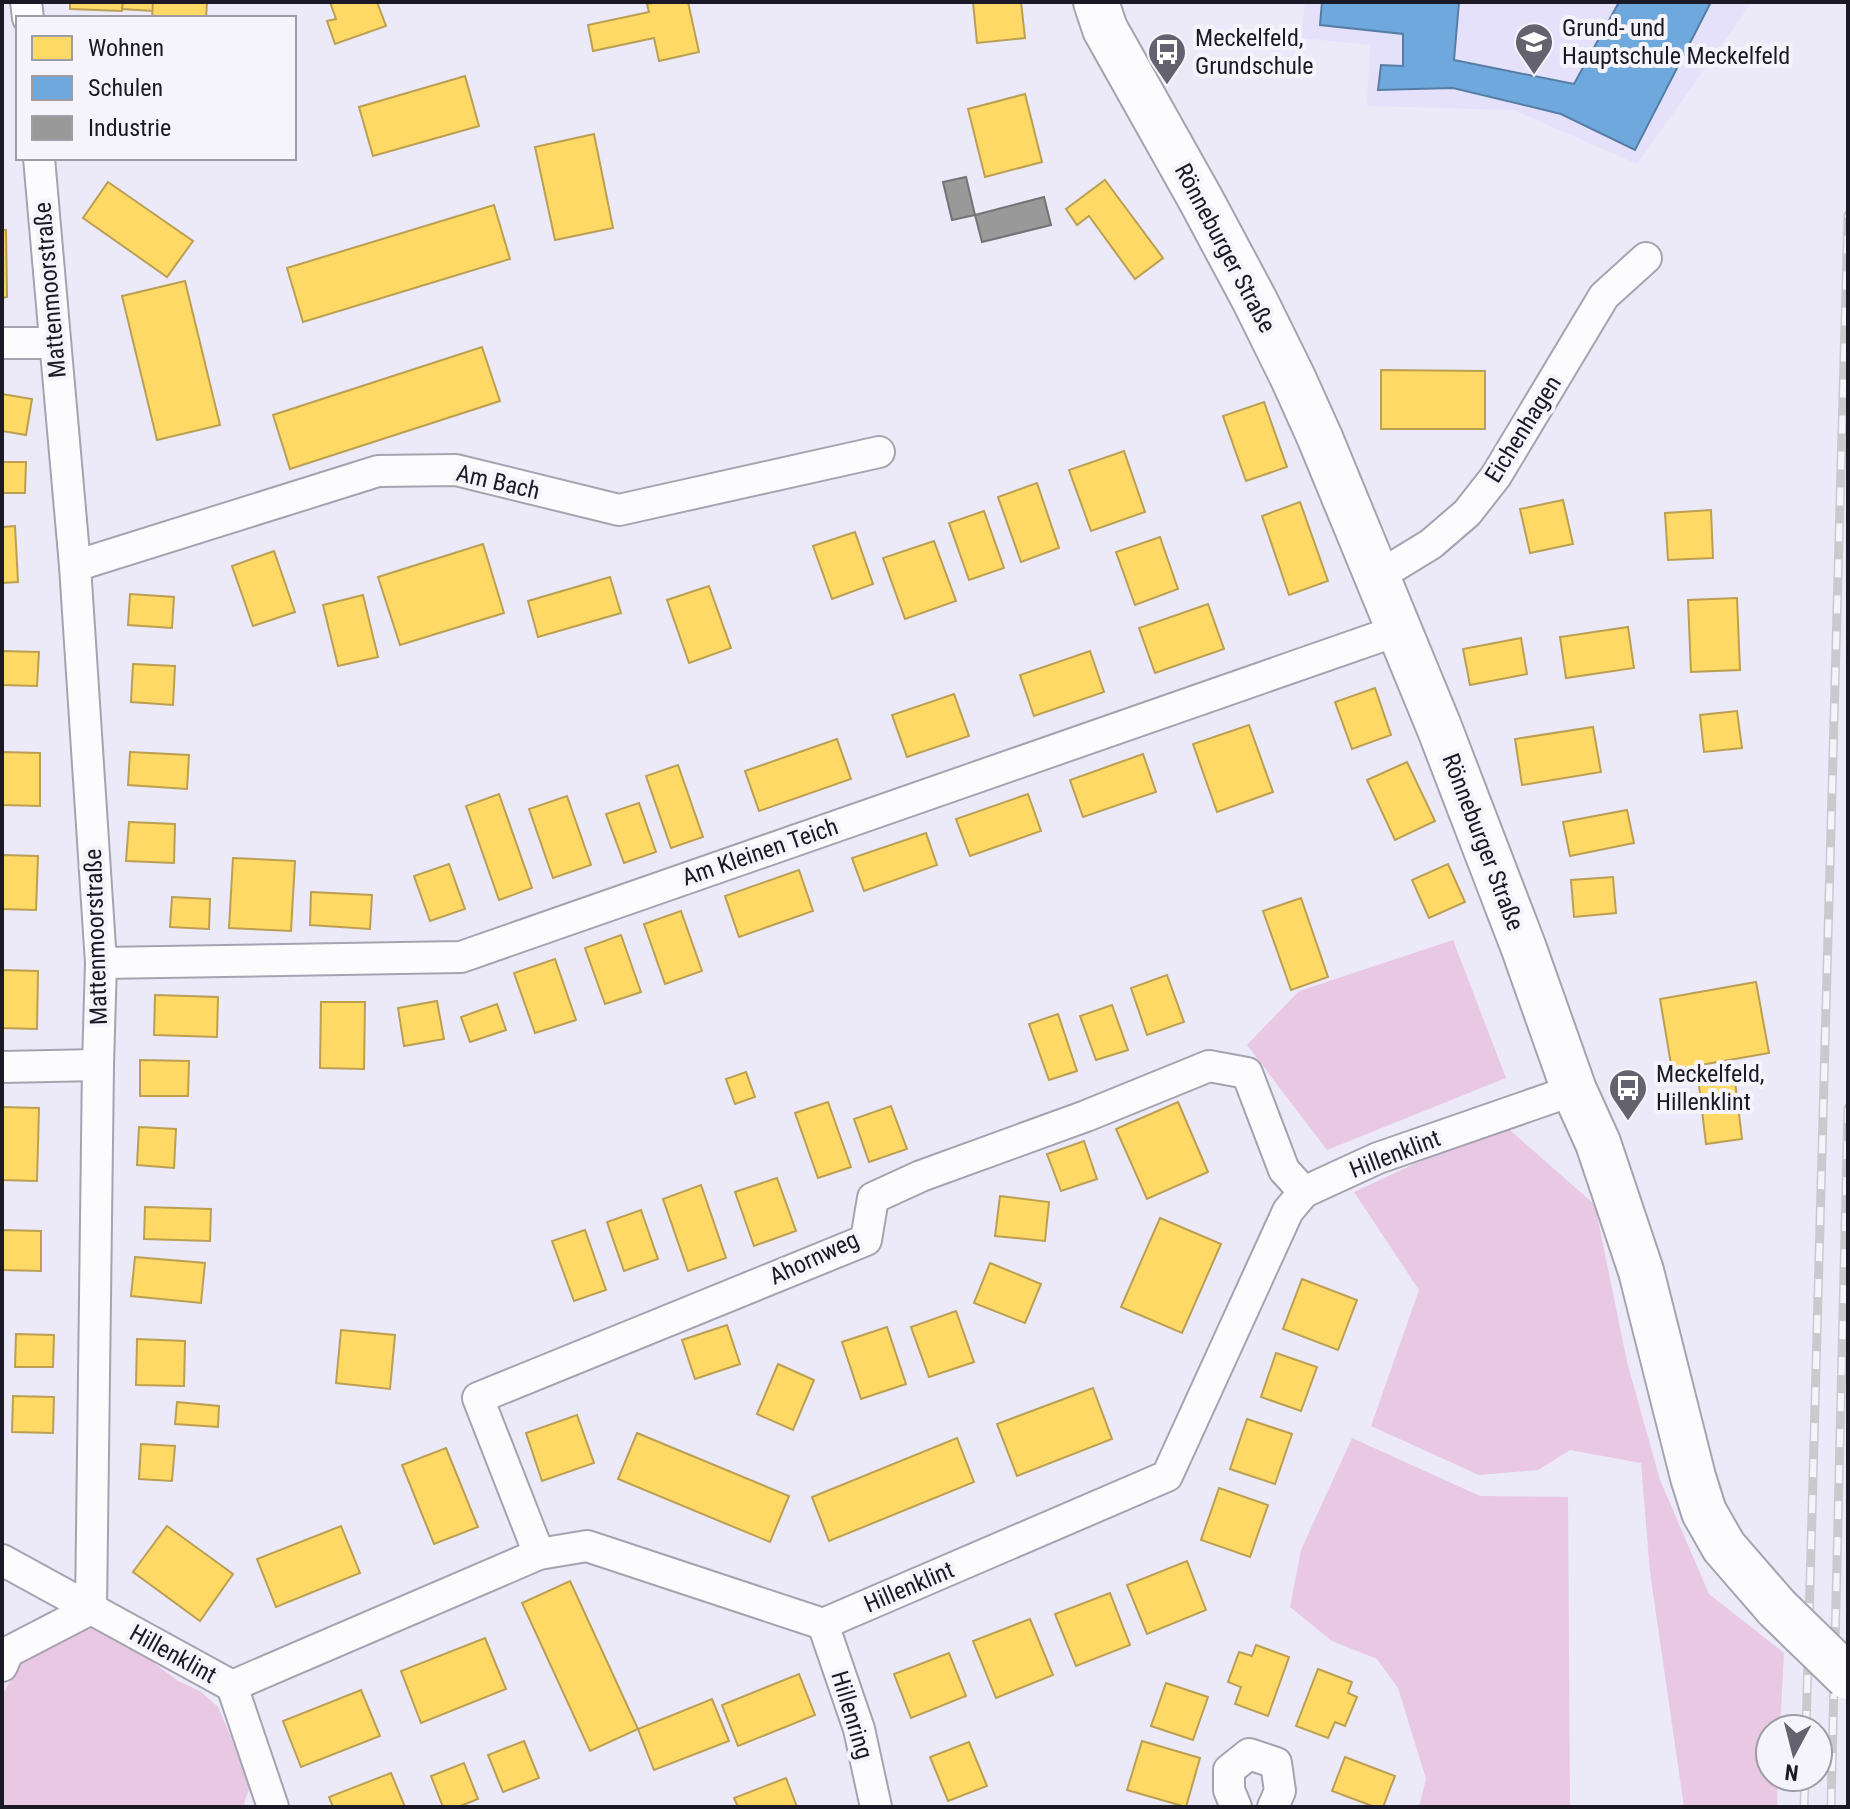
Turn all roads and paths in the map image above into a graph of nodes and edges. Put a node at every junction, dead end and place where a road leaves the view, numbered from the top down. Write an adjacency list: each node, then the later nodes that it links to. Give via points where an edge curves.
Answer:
1 (1096, 2): 8 (street, Rönneburger Straße, via 1105,29 1287,365)
2 (39, 160): 5 (street, Mattenmoorstraße)
3 (1646, 258): 8 (street, Eichenhagen, via 1604,296 1496,476 1467,513 1431,544)
4 (2, 343): 5 (street)
5 (54, 343): 7 (street, Mattenmoorstraße)
6 (879, 452): 7 (street, Am Bach, via 619,510 456,470 378,471)
7 (75, 566): 10 (street, Mattenmoorstraße)
8 (1377, 577): 9 (street, Rönneburger Straße)
9 (1399, 630): 10 (street, Am Kleinen Teich, via 461,957); 13 (street, Rönneburger Straße)
10 (101, 963): 11 (street, Mattenmoorstraße)
11 (98, 1065): 12 (street); 17 (street, Mattenmoorstraße)
12 (2, 1067)
13 (1574, 1090): 14 (street, Hillenklint, via 1378,1158); 20 (street, Rönneburger Straße, bridge, via 1598,1143 1641,1271 1704,1512 1724,1547 1777,1608)
14 (1304, 1192): 15 (street, Ahornweg, via 1284,1170 1247,1073 1209,1066 873,1198 866,1240 478,1398); 18 (street, Hillenklint, via 1288,1211 1167,1476)
15 (539, 1554): 18 (street, Hillenklint, via 587,1546); 21 (street, Hillenklint)
16 (2, 1560): 17 (street, Hillenklint)
17 (91, 1609): 19 (street, via 8,1652); 21 (street, Hillenklint)
18 (823, 1624): 23 (street, Hillenring, via 859,1729)
19 (2, 1666)
20 (1848, 1677)
21 (232, 1686): 22 (street)
22 (273, 1807)
23 (876, 1807)
24 (1236, 1807): 25 (street, via 1229,1770 1249,1754 1276,1763 1280,1791)
25 (1273, 1807)

